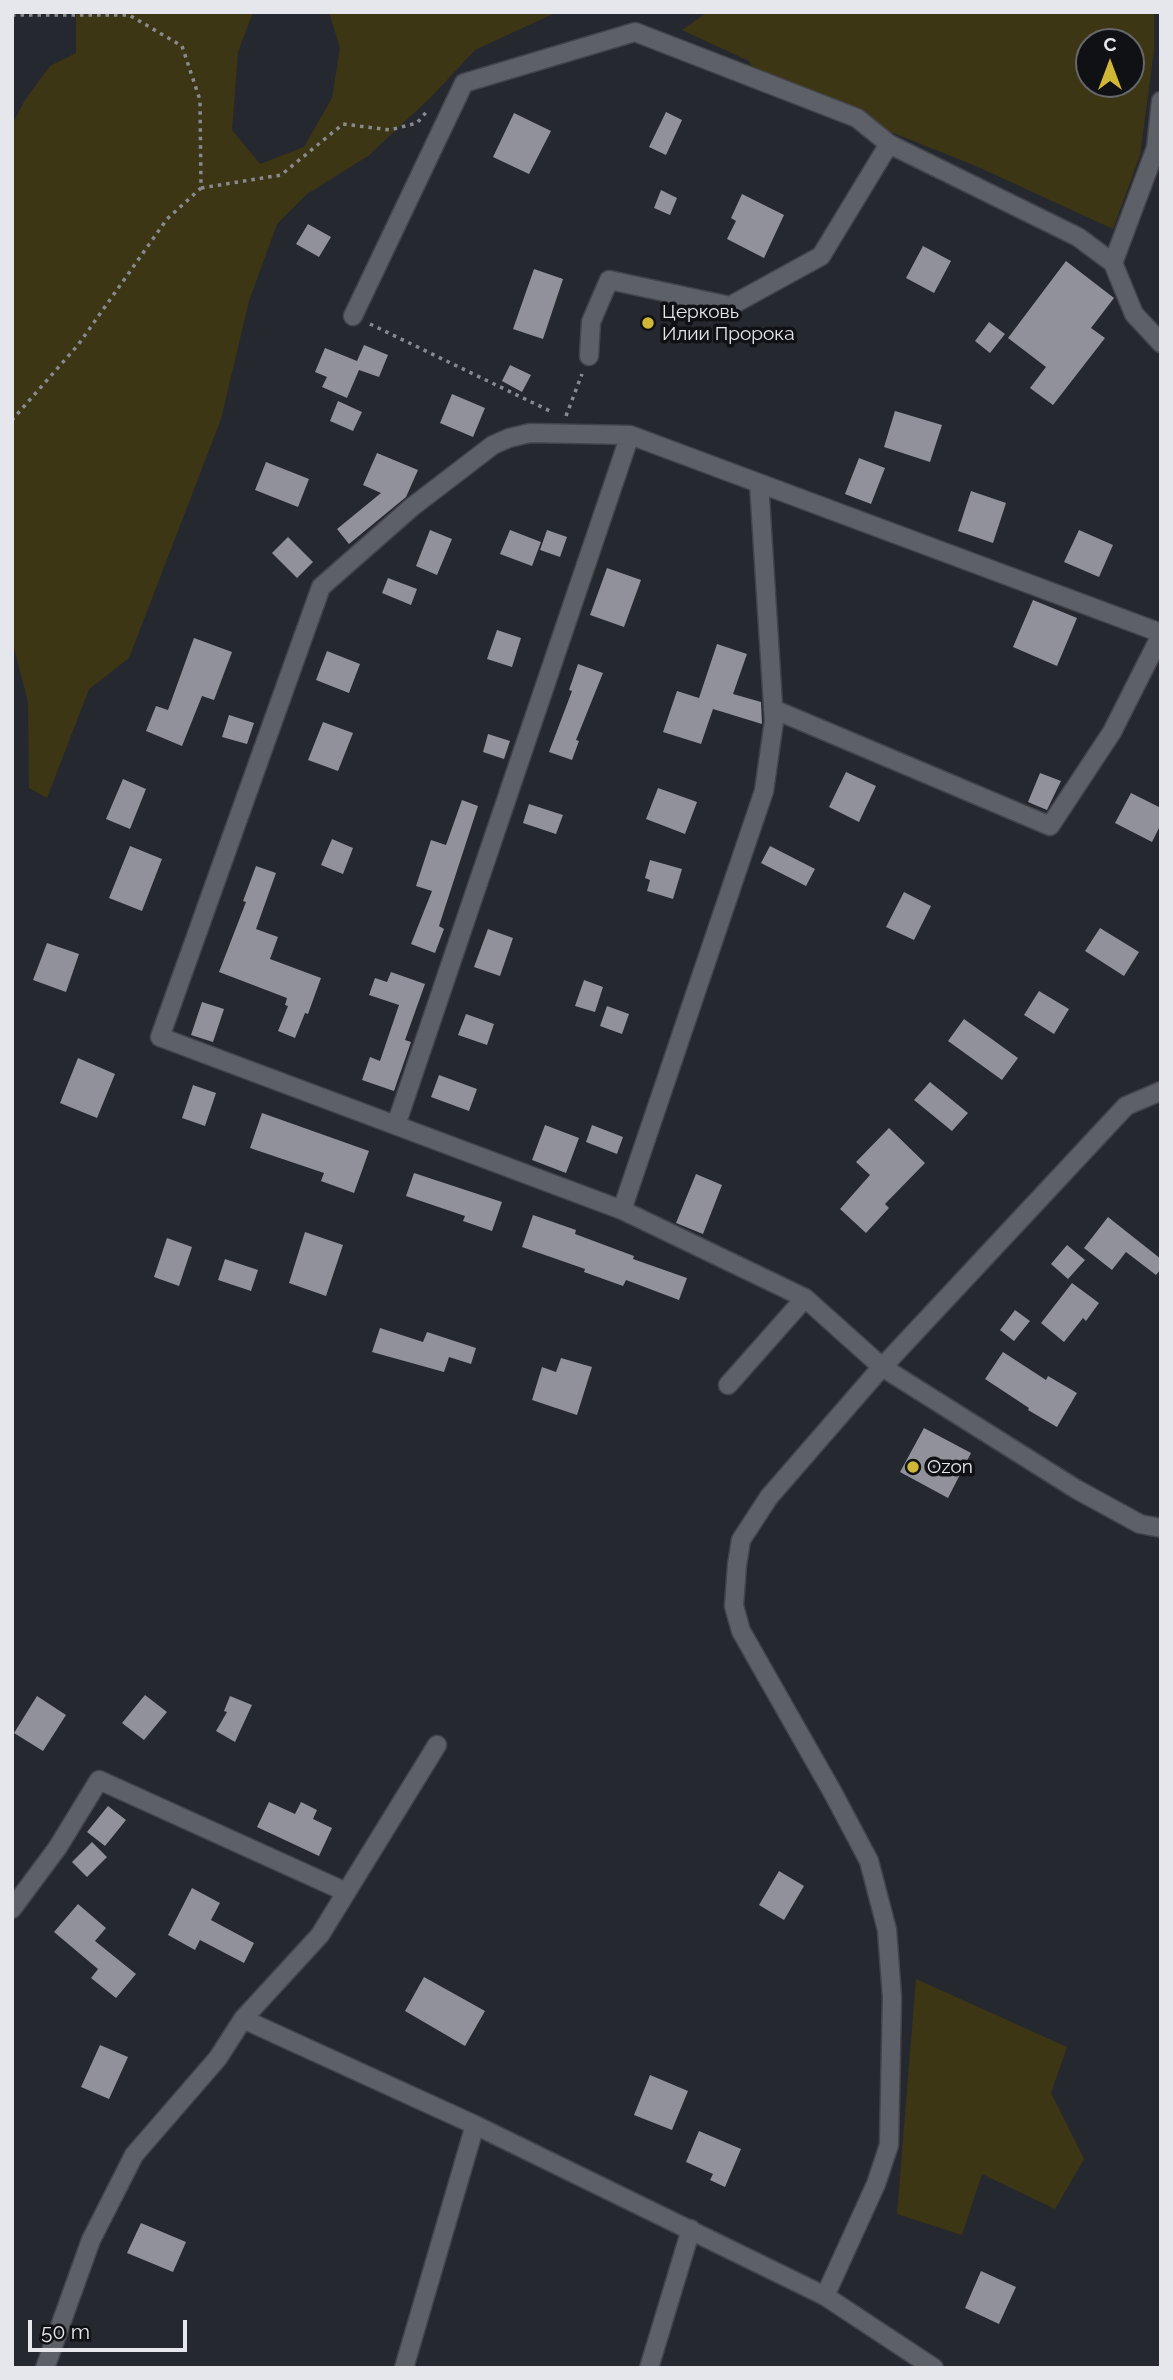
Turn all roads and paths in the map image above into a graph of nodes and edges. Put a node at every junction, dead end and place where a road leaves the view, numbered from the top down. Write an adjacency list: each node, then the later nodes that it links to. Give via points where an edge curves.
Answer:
1 (12, 15): 5 (path, via 129,16 182,46 200,100)
2 (1161, 101): 6 (street, via 1156,148)
3 (390, 130): 5 (path, via 343,124 281,175)
4 (889, 144): 6 (street, via 1078,237); 7 (street, via 857,118 635,32 464,83); 9 (street, via 821,256 730,306 609,280 591,322)
5 (201, 188): 12 (path, via 167,219 78,345)
6 (1113, 263): 8 (street, via 1134,314)
7 (353, 316): 10 (path)
8 (1161, 343)
9 (589, 356): 11 (path)
10 (553, 413)
11 (565, 419)
12 (12, 420)
13 (630, 435): 14 (street); 18 (street); 18 (street, via 530,433 493,445 412,507 321,587 160,1037)
14 (759, 483): 15 (street); 16 (street)
15 (1161, 634): 16 (street, via 1112,732 1050,826)
16 (773, 709): 19 (street, via 764,791)
17 (1161, 1091): 21 (street, via 1126,1107)
18 (396, 1125): 19 (street)
19 (622, 1210): 20 (street)
20 (804, 1298): 21 (street); 22 (street)
21 (882, 1367): 23 (street, via 1076,1489 1140,1524); 30 (street, via 769,1497 741,1540 734,1606 741,1631 869,1861 887,1930 892,1997 889,2146)
22 (728, 1385)
23 (1161, 1528)
24 (437, 1745): 25 (street)
25 (346, 1892): 26 (street, via 99,1780); 27 (street, via 320,1935)
26 (12, 1909)
27 (243, 2019): 28 (street); 32 (street, via 218,2058 134,2155 91,2240)
28 (475, 2125): 29 (street); 33 (street)
29 (691, 2229): 30 (street); 34 (street)
30 (825, 2295): 31 (street)
31 (931, 2367)
32 (45, 2368)
33 (404, 2368)
34 (649, 2368)

